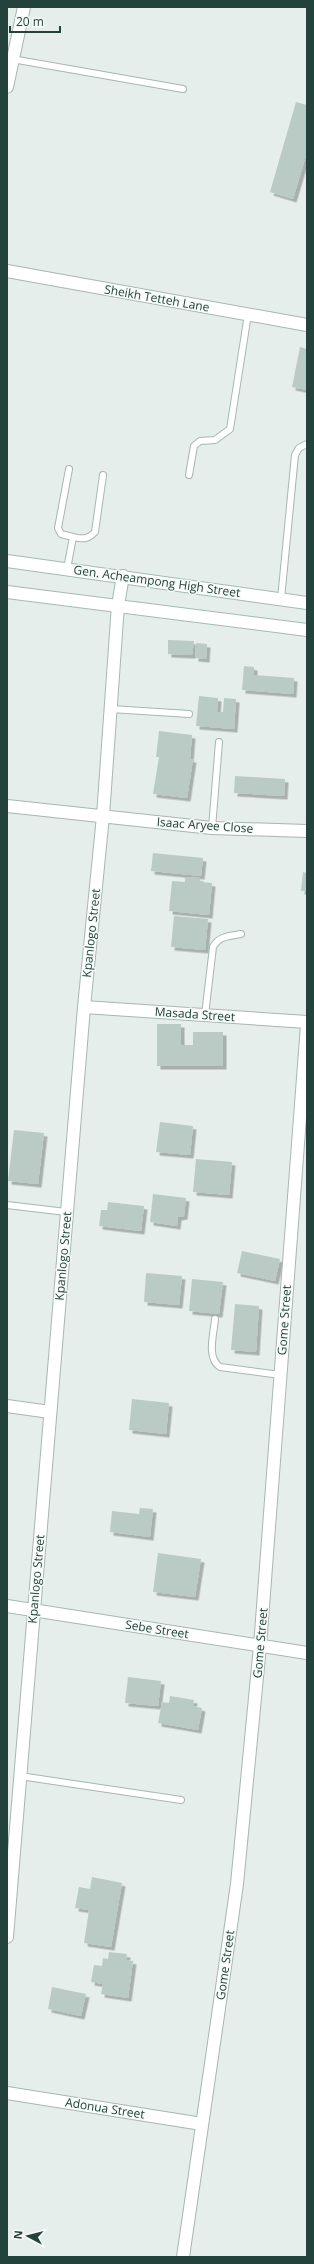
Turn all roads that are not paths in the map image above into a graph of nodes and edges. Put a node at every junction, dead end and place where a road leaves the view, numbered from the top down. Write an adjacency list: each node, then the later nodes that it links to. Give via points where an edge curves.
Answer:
1 (24, 7): 2 (street)
2 (10, 59): 3 (street); 4 (lane)
3 (7, 87)
4 (183, 89)
5 (7, 271): 6 (street, Sheikh Tetteh Lane)
6 (248, 314): 7 (street, Sheikh Tetteh Lane); 11 (lane, via 230,429 216,440 200,441 194,446)
7 (307, 325)
8 (307, 444): 17 (lane, via 299,448 295,455)
9 (69, 469): 12 (lane, via 58,528 61,534)
10 (103, 475): 12 (lane, via 94,532 85,539)
11 (189, 475)
12 (73, 537): 14 (lane)
13 (7, 561): 14 (street, Gen. Acheampong High Street)
14 (67, 569): 15 (street, Gen. Acheampong High Street)
15 (123, 576): 17 (street, Gen. Acheampong High Street); 19 (street, Kpanlogo Street)
16 (7, 592): 19 (street)
17 (281, 599): 18 (street, Gen. Acheampong High Street)
18 (307, 603)
19 (118, 605): 20 (street); 21 (street, Kpanlogo Street)
20 (307, 630)
21 (111, 709): 22 (lane); 25 (street, Kpanlogo Street)
22 (189, 714)
23 (220, 742): 26 (lane)
24 (7, 806): 25 (street, Isaac Aryee Close)
25 (103, 816): 26 (street, Isaac Aryee Close); 29 (street, Kpanlogo Street)
26 (212, 828): 27 (street, Isaac Aryee Close)
27 (307, 831)
28 (241, 934): 30 (lane, via 223,937 213,947)
29 (84, 1007): 30 (street, Masada Street); 34 (street, Kpanlogo Street)
30 (205, 1015): 31 (street, Masada Street)
31 (307, 1022)
32 (307, 1025): 36 (street, Gome Street)
33 (7, 1205): 34 (lane)
34 (66, 1212): 38 (street, Kpanlogo Street)
35 (215, 1319): 36 (lane, via 212,1356 216,1364 220,1367)
36 (280, 1375): 41 (street, Gome Street)
37 (7, 1406): 38 (street)
38 (50, 1412): 40 (street, Kpanlogo Street)
39 (7, 1606): 40 (street, Sebe Street)
40 (33, 1610): 41 (street, Sebe Street); 43 (street, Kpanlogo Street)
41 (260, 1646): 42 (street, Sebe Street); 47 (street, Gome Street, via 237,1884)
42 (307, 1652)
43 (20, 1776): 44 (lane); 45 (street, Kpanlogo Street)
44 (181, 1800)
45 (7, 1937)
46 (7, 2093): 47 (street, Adonua Street)
47 (202, 2124): 48 (street, Gome Street)
48 (183, 2257)

